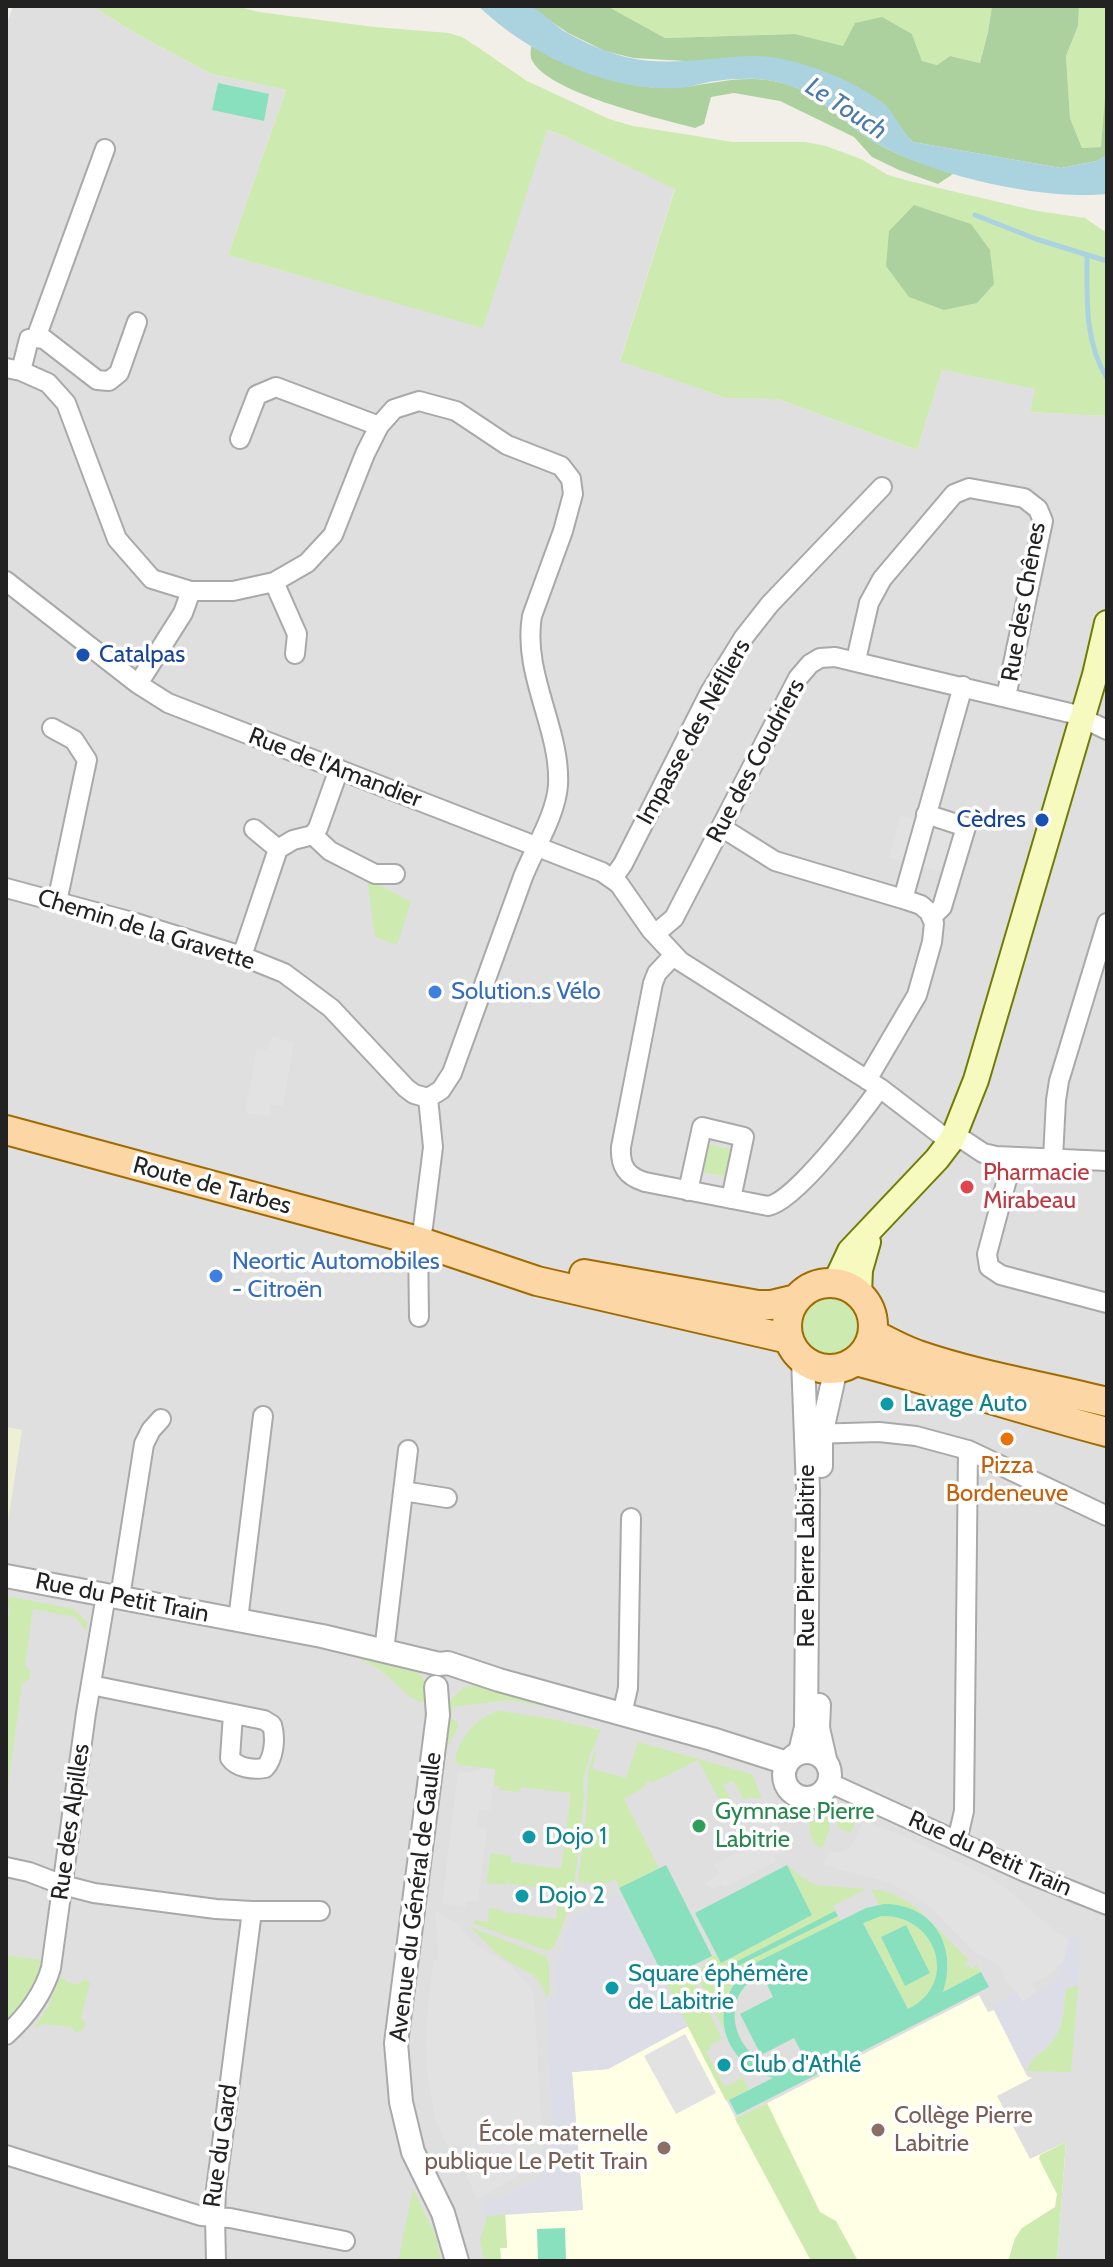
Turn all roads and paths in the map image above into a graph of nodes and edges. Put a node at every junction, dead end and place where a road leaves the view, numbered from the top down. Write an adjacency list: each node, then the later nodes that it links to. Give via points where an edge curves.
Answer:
1 (105, 149): 3 (street)
2 (137, 322): 3 (street, via 119,373 109,381 97,380)
3 (36, 338): 4 (street, via 29,339)
4 (14, 370): 10 (street, via 48,383 66,403 117,539 152,579)
5 (379, 426): 6 (street, via 276,387 257,395); 9 (street, via 333,535 307,563); 25 (street, via 394,409 419,401 456,411 507,445 561,466 571,479 573,494 563,531 530,630 530,651 558,767 557,789)
6 (240, 439)
7 (882, 487): 28 (street, Impasse des Néfliers, via 744,637)
8 (6, 581): 14 (street, Rue de l'Amandier)
9 (274, 582): 10 (street, via 233,591); 12 (street, via 297,634)
10 (191, 591): 14 (street)
11 (1107, 623): 17 (main road)
12 (295, 654)
13 (856, 660): 15 (street, Rue des Coudriers); 16 (street, Rue des Chênes, via 874,592 954,494 969,488 1024,498 1043,521); 22 (street, Rue des Coudriers, via 820,658 803,670)
14 (138, 684): 20 (street, Rue de l'Amandier, via 168,703)
15 (963, 686): 16 (street, Rue des Coudriers); 21 (street)
16 (1006, 697): 17 (street, Rue des Coudriers)
17 (1082, 718): 19 (street, Rue des Coudriers); 40 (main road, via 976,1080)
18 (52, 728): 31 (street, via 74,740 87,760)
19 (1107, 730)
20 (339, 769): 24 (street); 25 (street, Rue de l'Amandier)
21 (926, 814): 30 (street); 32 (street, via 966,827 942,907)
22 (721, 827): 30 (street, via 775,861); 34 (street, Rue des Coudriers)
23 (254, 829): 26 (street)
24 (313, 835): 26 (street); 27 (street, via 330,851 375,874)
25 (537, 846): 28 (street, Rue de l'Amandier); 38 (street, via 452,1073)
26 (278, 849): 35 (street)
27 (395, 874)
28 (613, 878): 34 (street, Rue de l'Amandier)
29 (6, 888): 31 (street, Chemin de la Gravette)
30 (903, 899): 32 (street, via 921,905)
31 (57, 902): 35 (street, Chemin de la Gravette)
32 (932, 917): 37 (street, via 932,942 917,995)
33 (1107, 923): 36 (street)
34 (664, 944): 37 (street, via 699,973); 44 (street, Rue des Coudriers, via 621,1162 637,1180)
35 (242, 956): 38 (street, Chemin de la Gravette, via 284,973 317,996 406,1088)
36 (1101, 962): 42 (street, via 1059,1081)
37 (874, 1084): 40 (street, via 940,1134); 45 (street, via 858,1119 781,1202 768,1206)
38 (428, 1098): 46 (street, via 433,1147)
39 (6, 1130): 46 (main road, Route de Tarbes)
40 (953, 1138): 41 (street, via 983,1153); 47 (main road, via 873,1229 860,1270)
41 (1013, 1157): 42 (street); 49 (street, via 987,1254 989,1267 1001,1275)
42 (1053, 1158): 43 (street)
43 (1107, 1161)
44 (688, 1191): 45 (street); 45 (street, via 702,1127 744,1137)
45 (731, 1199)
46 (418, 1241): 48 (main road, Route de Tarbes, via 758,1305); 50 (street); 52 (main road, Route de Tarbes, via 537,1281)
47 (847, 1288): 48 (main road, Route de Tarbes, via 820,1283); 51 (main road, via 868,1305)
48 (796, 1299): 52 (main road, via 787,1325)
49 (1107, 1303)
50 (419, 1317)
51 (873, 1334): 53 (main road, via 867,1349); 54 (main road, via 917,1355)
52 (796, 1349): 53 (main road, Route de Tarbes, via 818,1367); 58 (street, Rue Pierre Labitrie)
53 (846, 1364): 57 (main road, Route de Tarbes, via 929,1380); 58 (street, Rue Pierre Labitrie)
54 (1107, 1402)
55 (263, 1416): 67 (street, Rue du Petit Train)
56 (161, 1419): 66 (street, Rue des Alpilles, via 144,1444)
57 (1107, 1432)
58 (813, 1434): 60 (street, via 891,1433); 73 (street, Rue Pierre Labitrie, via 806,1727); 74 (street, Rue Pierre Labitrie, via 818,1728)
59 (408, 1450): 61 (street)
60 (968, 1450): 63 (street); 76 (street, via 964,1811)
61 (403, 1491): 62 (street); 68 (street)
62 (447, 1498)
63 (1107, 1516)
64 (631, 1518): 72 (street, via 628,1688)
65 (6, 1576): 66 (street, Rue du Petit Train)
66 (113, 1596): 67 (street, Rue du Petit Train); 70 (street, Rue des Alpilles)
67 (238, 1620): 68 (street, Rue du Petit Train)
68 (392, 1653): 69 (street, Rue du Petit Train)
69 (445, 1679): 72 (street, Rue du Petit Train, via 499,1680); 87 (street, Avenue du Général de Gaulle, via 396,2043 401,2102 413,2152 443,2213)
70 (91, 1685): 71 (street); 78 (street, Rue des Alpilles)
71 (233, 1714)
72 (622, 1714): 73 (street, Rue du Petit Train)
73 (794, 1758): 74 (street, via 809,1751); 75 (street, via 784,1779 800,1797 821,1794)
74 (825, 1759): 75 (street)
75 (830, 1783): 76 (street, Rue du Petit Train)
76 (957, 1841): 79 (street, Rue du Petit Train)
77 (6, 1867): 78 (street)
78 (63, 1885): 80 (street); 82 (street, Rue des Alpilles, via 48,1977 34,2005)
79 (1107, 1905)
80 (252, 1911): 81 (street); 84 (street, Rue du Gard)
81 (320, 1911)
82 (6, 2035)
83 (6, 2155): 84 (street, Rue du Gard)
84 (215, 2217): 85 (street); 86 (street)
85 (345, 2241)
86 (216, 2261)
87 (457, 2261)

